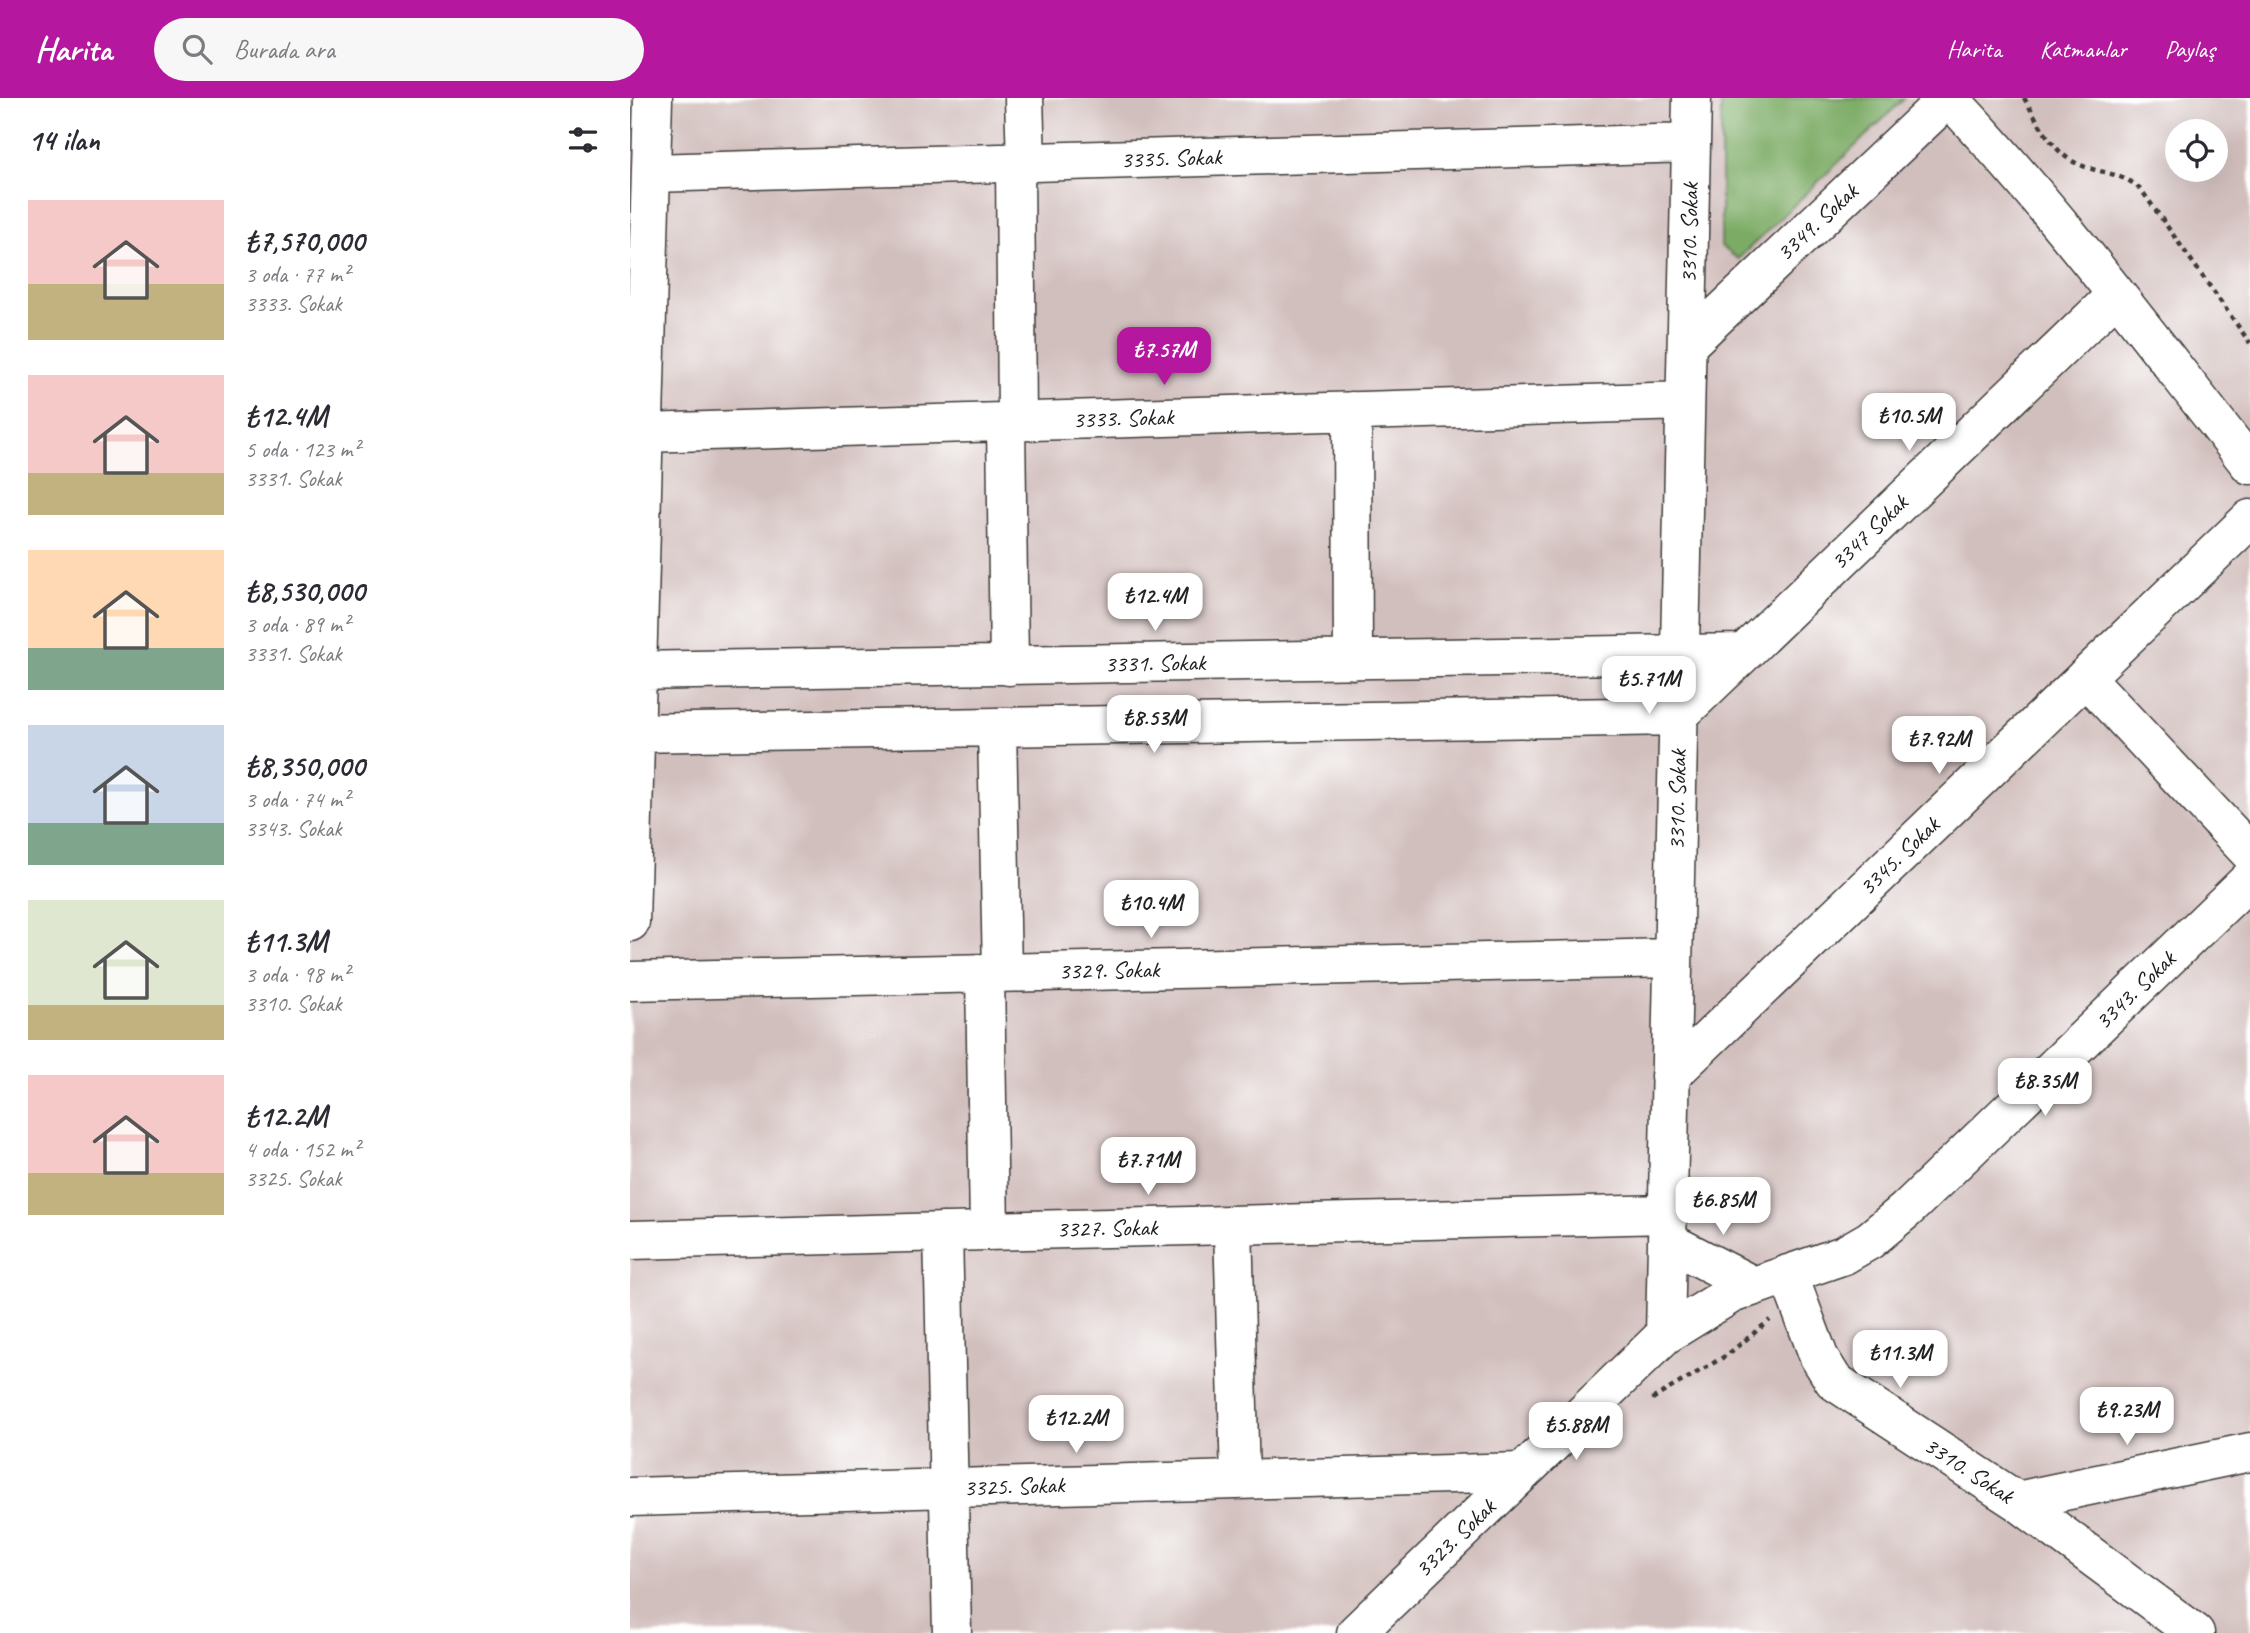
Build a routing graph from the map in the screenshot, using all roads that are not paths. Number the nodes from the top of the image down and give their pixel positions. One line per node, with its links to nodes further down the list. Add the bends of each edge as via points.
1 (653, 98): 7 (street)
2 (1024, 98): 6 (street)
3 (1692, 98): 5 (street, 3310. Sokak)
4 (1949, 98): 8 (street); 9 (street, 3349. Sokak)
5 (1691, 143): 6 (street, 3335. Sokak); 9 (street, 3310. Sokak)
6 (1020, 163): 7 (street, 3335. Sokak); 12 (street)
7 (651, 173): 13 (street)
8 (2116, 295): 14 (street); 16 (street, 3347 Sokak)
9 (1686, 345): 10 (street, 3310. Sokak)
10 (1685, 401): 11 (street, 3333. Sokak); 17 (street, 3310. Sokak)
11 (1352, 411): 12 (street, 3333. Sokak); 18 (street)
12 (1012, 422): 13 (street, 3333. Sokak); 19 (street)
13 (644, 433): 20 (street)
14 (2250, 465)
15 (2250, 519): 21 (street, 3345. Sokak)
16 (1744, 653): 17 (street, 3331. Sokak); 22 (street, 3347 Sokak)
17 (1680, 654): 18 (street, 3331. Sokak); 22 (street, 3310. Sokak)
18 (1353, 660): 19 (street, 3331. Sokak)
19 (1009, 666): 20 (street, 3331. Sokak)
20 (634, 671): 24 (street)
21 (2085, 677): 25 (street); 31 (street, 3345. Sokak)
22 (1678, 716): 23 (street); 28 (street, 3310. Sokak)
23 (997, 728): 24 (street); 29 (street)
24 (633, 733): 27 (street)
25 (2250, 853)
26 (2250, 879): 37 (street, 3343. Sokak, via 1906,1210 1844,1255)
27 (630, 922)
28 (1673, 958): 29 (street, 3329. Sokak); 31 (street, 3310. Sokak)
29 (994, 973): 30 (street, 3329. Sokak); 34 (street)
30 (630, 981)
31 (1670, 1076): 33 (street, 3310. Sokak)
32 (1233, 1225): 33 (street, 3327. Sokak); 34 (street, 3327. Sokak); 42 (street)
33 (1667, 1228): 38 (street); 39 (street, 3310. Sokak)
34 (989, 1231): 35 (street, 3327. Sokak)
35 (943, 1232): 36 (street, 3327. Sokak); 43 (street)
36 (630, 1240)
37 (1788, 1274): 38 (street, 3323. Sokak); 45 (street, 3310. Sokak, via 1819,1356 1835,1381)
38 (1752, 1285): 39 (street, 3323. Sokak)
39 (1665, 1335): 41 (street, 3323. Sokak)
40 (2250, 1452): 45 (street)
41 (1523, 1472): 42 (street, 3325. Sokak); 47 (street, 3323. Sokak)
42 (1240, 1480): 43 (street, 3325. Sokak)
43 (949, 1488): 44 (street, 3325. Sokak); 46 (street)
44 (630, 1497)
45 (2017, 1500): 48 (street, 3310. Sokak)
46 (952, 1633)
47 (1356, 1633)
48 (2194, 1633)

